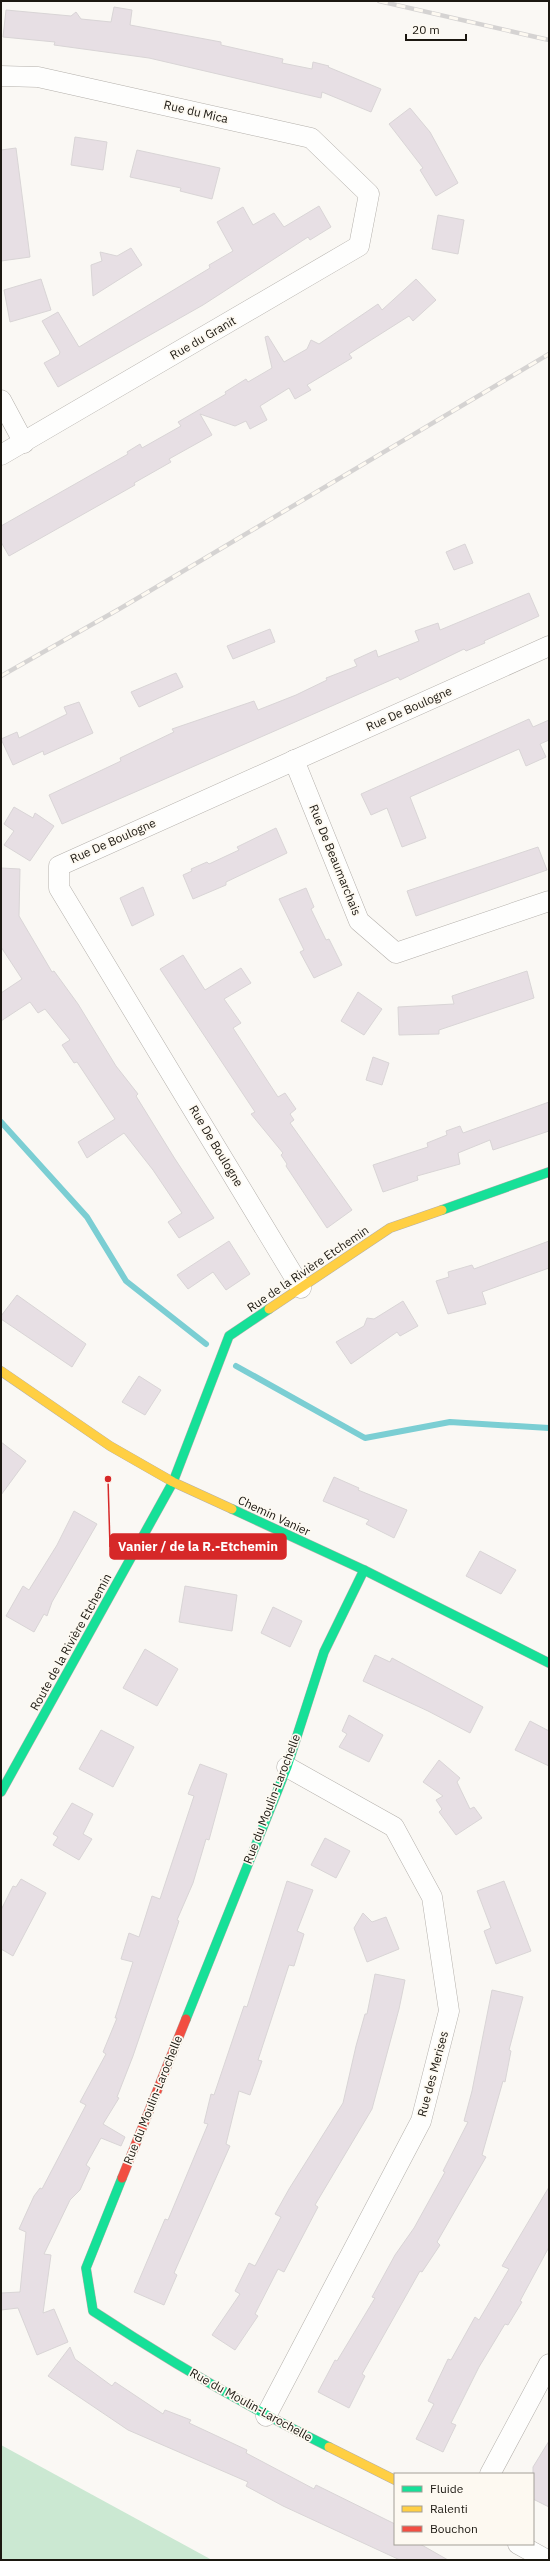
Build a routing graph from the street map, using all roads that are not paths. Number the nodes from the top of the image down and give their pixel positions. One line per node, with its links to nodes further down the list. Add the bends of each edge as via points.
1 (1, 76): 2 (street, Rue du Mica, via 38,77 311,138)
2 (369, 194): 4 (street, Rue du Granit, via 359,246)
3 (1, 400): 4 (street)
4 (24, 443): 5 (street, Rue du Granit)
5 (1, 454)
6 (549, 646): 7 (street, Rue De Boulogne)
7 (294, 760): 8 (street, Rue De Beaumarchais, via 360,920 396,953); 10 (street, Rue De Boulogne, via 59,866 59,888)
8 (549, 902)
9 (549, 1172): 10 (street, Rue de la Rivière Etchemin, via 390,1228)
10 (301, 1288): 12 (street, Rue de la Rivière Etchemin, via 229,1336)
11 (1, 1371): 12 (street, Chemin Vanier, via 110,1446)
12 (173, 1482): 13 (street, Chemin Vanier); 16 (street, Route de la Rivière Etchemin)
13 (364, 1570): 14 (street, Chemin Vanier); 15 (street, Rue du Moulin-Larochelle, via 324,1652)
14 (549, 1663)
15 (287, 1767): 18 (street, Rue des Merises, via 394,1827 432,1897 449,2011 421,2121); 18 (street, Rue du Moulin-Larochelle, via 86,2268 92,2311)
16 (1, 1792)
17 (549, 2364): 19 (street)
18 (266, 2416): 20 (street, Rue du Moulin-Larochelle)
19 (491, 2473)
20 (394, 2480)
21 (520, 2545): 22 (street)
22 (547, 2560)

